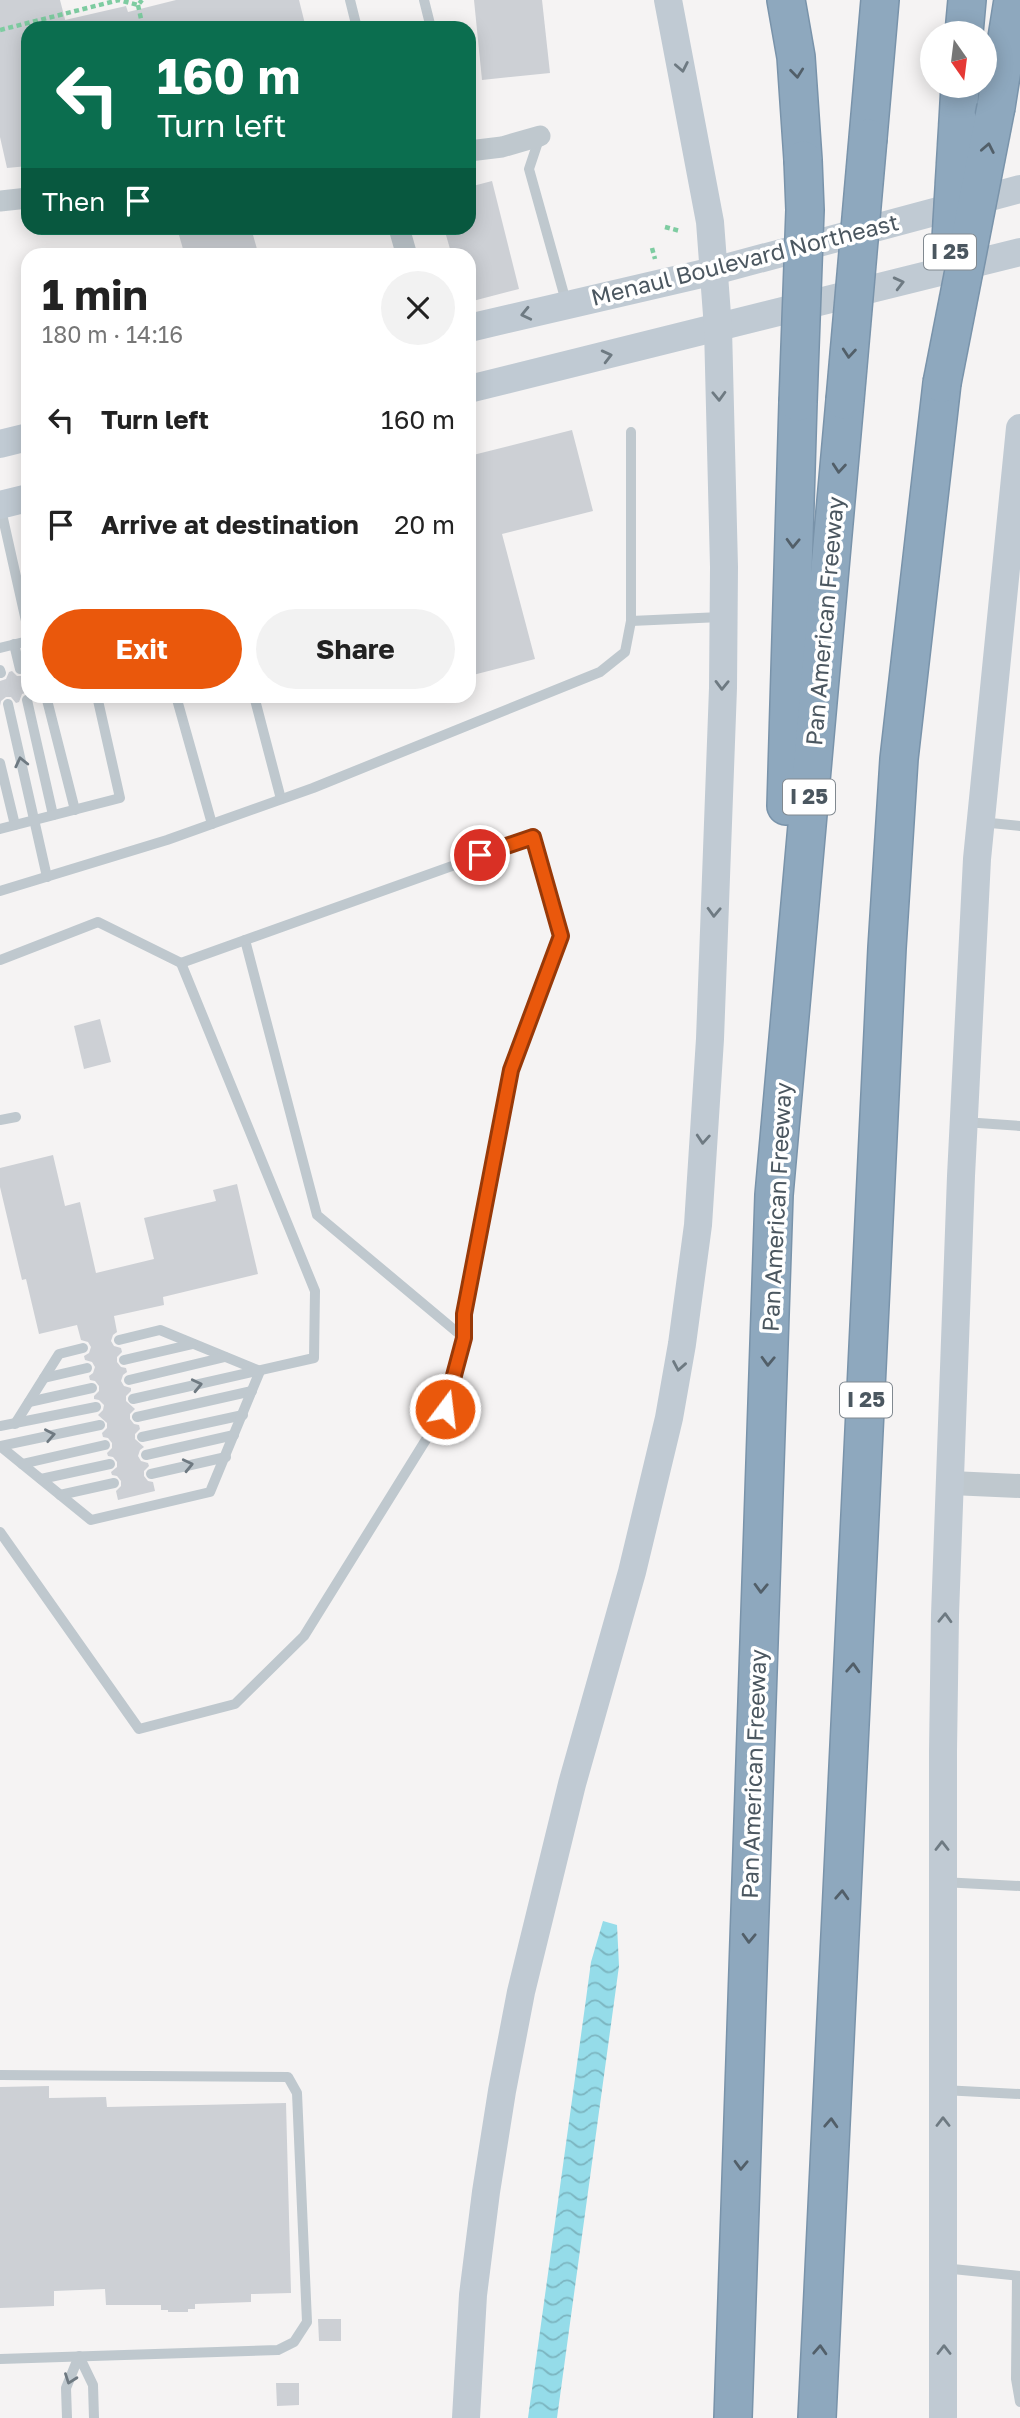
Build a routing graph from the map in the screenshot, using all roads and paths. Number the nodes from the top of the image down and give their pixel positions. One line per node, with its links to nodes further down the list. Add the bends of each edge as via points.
1 (119, 0): 8 (path); 10 (path)
2 (350, 0): 12 (lane)
3 (424, 0): 13 (lane)
4 (668, 0): 28 (main road, one-way to 28, via 710,222)
5 (880, 0): 72 (highway, Pan American Freeway / I 25, one-way to 72, bridge)
6 (967, 0): 14 (highway)
7 (1013, 0): 32 (highway, one-way to 7, bridge)
8 (140, 2): 11 (path)
9 (787, 2): 72 (highway, one-way to 72, bridge, via 800,103 805,210)
10 (36, 21)
11 (142, 21)
12 (355, 21)
13 (429, 21)
14 (965, 21)
15 (21, 25): 16 (path)
16 (0, 30)
17 (959, 103): 32 (highway, I 25, bridge)
18 (540, 135): 19 (street); 29 (lane, via 529,169)
19 (476, 150)
20 (1020, 189): 28 (main road, Menaul Boulevard Northeast)
21 (21, 199): 22 (street)
22 (0, 201)
23 (666, 227): 24 (path)
24 (680, 231)
25 (652, 248): 27 (path)
26 (1020, 253): 31 (main road, one-way to 26)
27 (656, 260)
28 (714, 271): 29 (main road, Menaul Boulevard Northeast); 31 (main road)
29 (566, 305): 30 (main road, Menaul Boulevard Northeast, one-way to 30)
30 (476, 326)
31 (718, 328): 33 (main road, one-way to 31); 41 (main road, one-way to 41)
32 (942, 383): 122 (highway, I 25, one-way to 32, via 887,948 899,759)
33 (476, 387)
34 (1020, 428): 58 (main road)
35 (631, 432): 42 (lane)
36 (21, 439): 37 (main road)
37 (0, 444)
38 (21, 500): 39 (main road)
39 (0, 505): 40 (lane)
40 (21, 580)
41 (724, 617): 42 (lane); 120 (main road, one-way to 120, via 710,1039 698,1225 682,1344 632,1572 572,1784 521,1992 486,2192 473,2295)
42 (631, 621): 54 (lane, via 625,652 600,671)
43 (21, 642): 44 (lane)
44 (14, 644): 45 (lane); 46 (lane)
45 (0, 648)
46 (20, 669)
47 (28, 703): 56 (lane)
48 (48, 703): 55 (lane)
49 (99, 703): 55 (lane, via 120,798)
50 (178, 703): 59 (lane)
51 (256, 703): 54 (lane)
52 (8, 704): 57 (lane, one-way to 52)
53 (0, 763): 60 (lane)
54 (281, 799): 59 (lane)
55 (75, 810): 56 (lane)
56 (53, 815): 57 (lane)
57 (34, 821): 60 (lane); 63 (lane)
58 (981, 822): 61 (lane); 70 (main road)
59 (212, 824): 63 (lane)
60 (15, 825): 62 (lane)
61 (1020, 826)
62 (0, 829)
63 (47, 877): 64 (lane)
64 (0, 891)
65 (245, 940): 67 (lane); 73 (lane, via 317,1215); 73 (lane, via 533,837 561,936 511,1070 464,1314)
66 (0, 960): 67 (lane, via 98,922)
67 (181, 963): 80 (lane, via 315,1291 314,1357)
68 (16, 1117): 69 (lane)
69 (0, 1120)
70 (964, 1122): 71 (lane); 104 (main road)
71 (1020, 1126)
72 (774, 1195): 121 (highway, Pan American Freeway / I 25, one-way to 121)
73 (464, 1338): 107 (lane, via 445,1409 304,1636 235,1704 139,1729)
74 (119, 1340): 75 (lane, via 160,1330)
75 (194, 1344): 77 (lane); 78 (lane)
76 (83, 1348): 81 (lane, via 59,1354)
77 (226, 1357): 80 (lane); 82 (lane)
78 (124, 1360)
79 (87, 1368): 81 (lane)
80 (260, 1371): 84 (lane); 85 (lane, one-way to 80)
81 (44, 1378): 86 (lane)
82 (129, 1380)
83 (92, 1388): 86 (lane)
84 (252, 1391): 88 (lane); 89 (lane)
85 (133, 1399)
86 (29, 1402): 90 (lane)
87 (96, 1407): 90 (lane)
88 (243, 1415): 93 (lane); 94 (lane)
89 (137, 1417)
90 (15, 1424): 92 (lane)
91 (100, 1425): 96 (lane, one-way to 91)
92 (0, 1426)
93 (234, 1435): 97 (lane); 98 (lane)
94 (142, 1437)
95 (105, 1444): 99 (lane)
96 (0, 1446): 99 (lane)
97 (146, 1455)
98 (226, 1457): 101 (lane, one-way to 98); 106 (lane, via 210,1492 91,1520)
99 (22, 1464): 102 (lane)
100 (110, 1464): 102 (lane)
101 (151, 1474)
102 (41, 1479): 106 (lane)
103 (114, 1483): 106 (lane)
104 (951, 1483): 105 (street); 108 (main road, one-way to 104)
105 (1020, 1486)
106 (60, 1495)
107 (0, 1532)
108 (942, 1882): 109 (lane); 111 (main road)
109 (1020, 1886)
110 (0, 2075): 115 (lane, via 288,2077 298,2093 307,2322 294,2343 278,2350)
111 (943, 2090): 112 (lane); 113 (main road, one-way to 111)
112 (1020, 2094)
113 (943, 2268): 114 (lane); 123 (main road, one-way to 113)
114 (1019, 2276): 117 (lane, via 1016,2379)
115 (79, 2356): 116 (lane); 118 (lane, one-way to 118, via 66,2388); 119 (lane, via 93,2385)
116 (0, 2359)
117 (1020, 2402)
118 (67, 2418)
119 (94, 2418)
120 (466, 2418)
121 (733, 2418)
122 (817, 2418)
123 (943, 2418)

